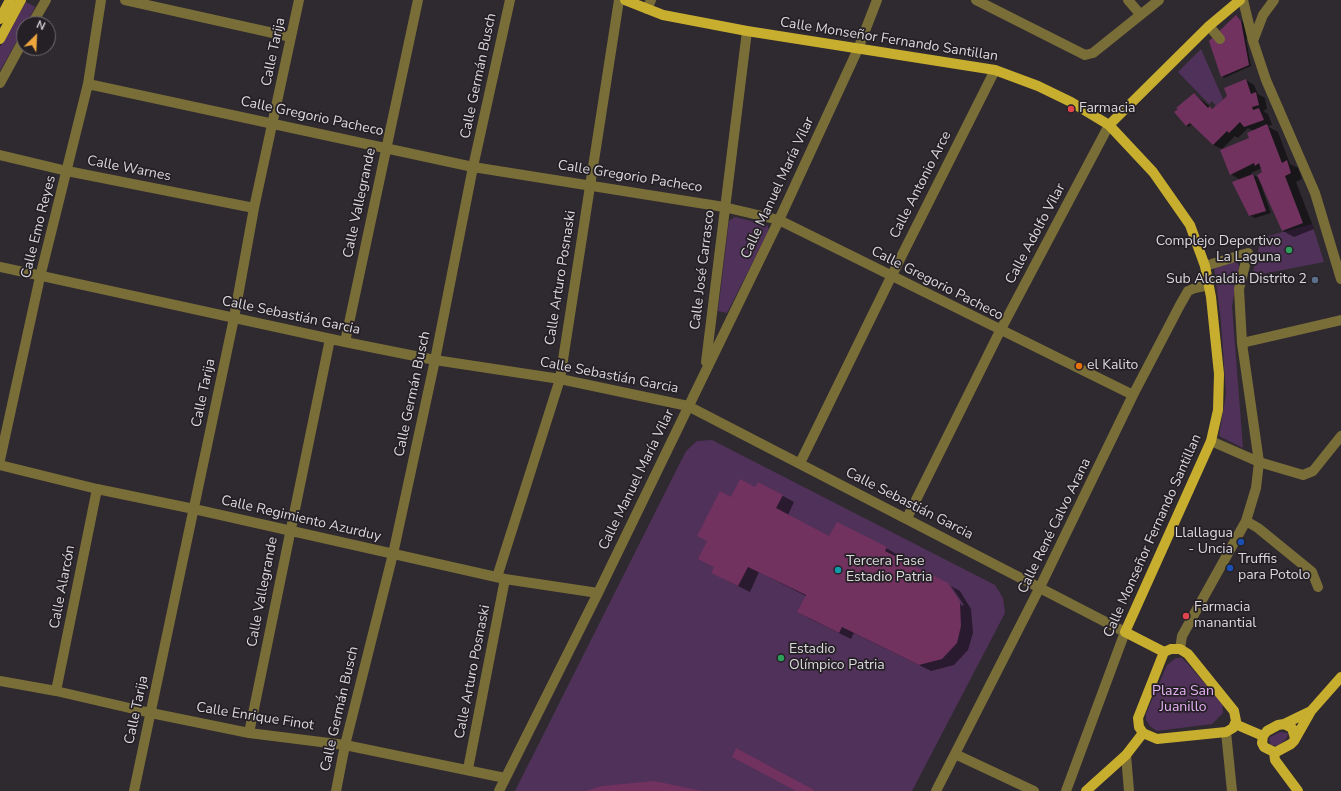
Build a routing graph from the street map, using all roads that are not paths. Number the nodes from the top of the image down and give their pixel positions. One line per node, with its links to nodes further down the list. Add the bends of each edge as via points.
1 (10, 0): 21 (main road)
2 (21, 0): 25 (main road)
3 (46, 0): 20 (street)
4 (101, 0): 32 (street, Calle Emo Reyes)
5 (125, 0): 24 (street)
6 (299, 0): 24 (street, Calle Tarija)
7 (418, 0): 35 (street, Calle Vallegrande)
8 (510, 0): 37 (street, Calle Germán Busch)
9 (619, 0): 39 (street, Calle Arturo Posnaski)
10 (625, 0): 18 (main road, Calle Monseñor Fernando Santillan)
11 (877, 0): 28 (street, Calle Manuel María Vilar)
12 (976, 0): 19 (street, via 1085,55 1093,52)
13 (1128, 0): 19 (street)
14 (1160, 0): 19 (street)
15 (1240, 0): 22 (main road, Calle Adolfo Vilar)
16 (1243, 0): 27 (street)
17 (1274, 0): 27 (street, via 1263,15)
18 (649, 4): 23 (main road, Calle Monseñor Fernando Santillan, via 663,15)
19 (1140, 14)
20 (37, 16)
21 (0, 19)
22 (1209, 26): 26 (street); 34 (main road, Calle Adolfo Vilar)
23 (747, 31): 28 (main road, Calle Monseñor Fernando Santillan); 40 (street, Calle José Carrasco)
24 (291, 37): 33 (street, Calle Tarija)
25 (0, 39)
26 (1220, 39)
27 (1253, 41): 47 (street, via 1266,80 1315,193)
28 (858, 48): 30 (main road, Calle Monseñor Fernando Santillan); 42 (street, Calle Manuel María Vilar)
29 (16, 53): 31 (street)
30 (995, 70): 34 (main road, Calle Monseñor Fernando Santillan, via 1038,86); 46 (street, Calle Antonio Arce)
31 (0, 82)
32 (88, 84): 33 (street, Calle Gregorio Pacheco); 38 (street, Calle Emo Reyes)
33 (273, 123): 35 (street, Calle Gregorio Pacheco); 41 (street, Calle Tarija)
34 (1109, 125): 43 (main road, Calle Monseñor Fernando Santillan, via 1153,172 1190,225); 51 (street, Calle Adolfo Vilar)
35 (386, 147): 37 (street, Calle Gregorio Pacheco); 53 (street, Calle Vallegrande)
36 (0, 155): 38 (street, Calle Warnes)
37 (473, 167): 39 (street, Calle Gregorio Pacheco); 55 (street, Calle Germán Busch)
38 (67, 171): 41 (street, Calle Warnes); 45 (street, Calle Emo Reyes)
39 (590, 184): 40 (street, Calle Gregorio Pacheco); 57 (street, Calle Arturo Posnaski)
40 (724, 206): 42 (street, Calle Gregorio Pacheco); 56 (street, Calle José Carrasco)
41 (254, 208): 49 (street, Calle Tarija)
42 (779, 220): 46 (street, Calle Gregorio Pacheco); 56 (street, Calle Manuel María Vilar)
43 (1205, 266): 48 (main road, Calle Monseñor Fernando Santillan); 54 (street, via 1248,253 1240,289)
44 (0, 267): 45 (street, Calle Sebastián Garcia)
45 (40, 277): 49 (street, Calle Sebastián Garcia); 62 (street, Calle Emo Reyes)
46 (891, 277): 51 (street, Calle Gregorio Pacheco); 64 (street, Calle Antonio Arce)
47 (1341, 279)
48 (1208, 285): 58 (street, Calle René Calvo Arana, via 1188,291); 61 (main road, Calle Monseñor Fernando Santillan, via 1219,374 1218,410)
49 (234, 318): 52 (street, Calle Sebastián Garcia); 67 (street, Calle Tarija)
50 (1341, 320): 54 (street)
51 (1000, 331): 58 (street, Calle Gregorio Pacheco); 68 (street, Calle Adolfo Vilar)
52 (330, 339): 53 (street, Calle Sebastián Garcia); 70 (street, Calle Vallegrande)
53 (345, 342): 55 (street, Calle Sebastián Garcia)
54 (1242, 343): 63 (street)
55 (435, 360): 57 (street, Calle Sebastián Garcia); 71 (street, Calle Germán Busch)
56 (705, 370): 59 (street, Calle Manuel María Vilar)
57 (560, 379): 59 (street, Calle Sebastián Garcia); 72 (street, Calle Arturo Posnaski)
58 (1133, 396): 73 (street, Calle René Calvo Arana)
59 (688, 406): 64 (street, Calle Sebastián Garcia); 75 (street, Calle Manuel María Vilar)
60 (1341, 436): 63 (street, via 1313,470 1303,475)
61 (1211, 441): 63 (street); 76 (main road, Calle Monseñor Fernando Santillan)
62 (0, 460)
63 (1259, 462): 69 (street, via 1256,488)
64 (800, 464): 68 (street, Calle Sebastián Garcia)
65 (0, 465): 66 (street, Calle Regimiento Azurduy)
66 (97, 489): 67 (street, Calle Regimiento Azurduy); 81 (street, Calle Alarcón)
67 (194, 509): 70 (street, Calle Regimiento Azurduy); 83 (street, Calle Tarija)
68 (907, 518): 73 (street, Calle Sebastián Garcia)
69 (1246, 521): 74 (street, via 1312,572); 77 (street, via 1185,629)
70 (290, 530): 71 (street, Calle Regimiento Azurduy); 86 (street, Calle Vallegrande)
71 (393, 554): 72 (street, Calle Regimiento Azurduy); 91 (street, Calle Germán Busch)
72 (501, 578): 75 (street, Calle Regimiento Azurduy); 95 (street, Calle Arturo Posnaski)
73 (1040, 587): 76 (street, Calle Sebastián Garcia); 93 (street, Calle René Calvo Arana)
74 (1318, 587)
75 (598, 593): 96 (street, Calle Manuel María Vilar)
76 (1125, 632): 78 (main road, Calle Sebastián Garcia); 102 (street, Calle Monseñor Fernando Santillan)
77 (1180, 649): 78 (main road); 84 (main road, via 1188,654 1234,711)
78 (1164, 652): 88 (main road, via 1138,718)
79 (1341, 677): 82 (main road)
80 (0, 681): 81 (street, Calle Enrique Finot)
81 (56, 691): 83 (street, Calle Enrique Finot)
82 (1311, 711): 85 (main road); 90 (main road)
83 (151, 713): 86 (street, Calle Enrique Finot); 97 (street, Calle Tarija)
84 (1235, 724): 87 (main road); 89 (main road)
85 (1284, 724): 89 (main road, via 1274,726); 90 (main road, via 1292,728)
86 (249, 732): 91 (street, Calle Enrique Finot)
87 (1226, 732): 88 (main road, via 1157,739); 105 (street)
88 (1143, 733): 94 (main road)
89 (1263, 736): 92 (main road, via 1264,747)
90 (1295, 738): 92 (main road, via 1289,746)
91 (345, 745): 95 (street, Calle Enrique Finot); 98 (street, Calle Germán Busch)
92 (1274, 752): 106 (main road, via 1275,760)
93 (955, 754): 100 (street, Calle René Calvo Arana); 101 (street)
94 (1126, 755): 103 (main road); 104 (street)
95 (468, 769): 96 (street, Calle Enrique Finot)
96 (505, 778): 99 (street, Calle Manuel María Vilar)
97 (134, 791)
98 (336, 791)
99 (499, 791)
100 (936, 791)
101 (1034, 791)
102 (1066, 791)
103 (1086, 791)
104 (1130, 791)
105 (1232, 791)
106 (1298, 791)

